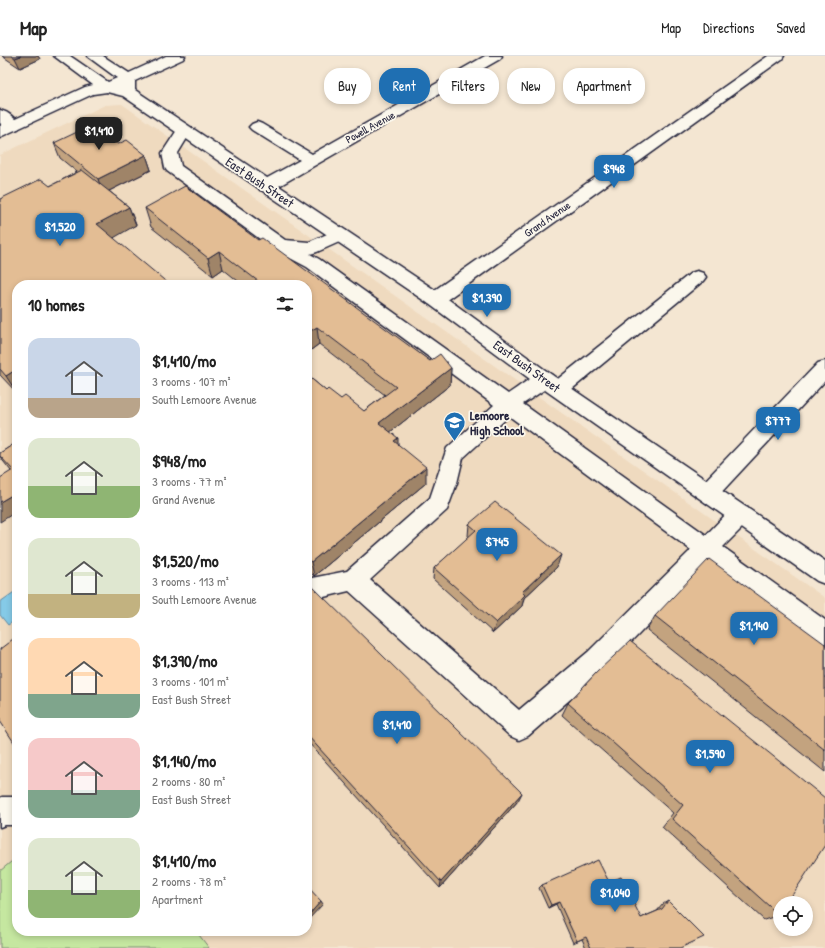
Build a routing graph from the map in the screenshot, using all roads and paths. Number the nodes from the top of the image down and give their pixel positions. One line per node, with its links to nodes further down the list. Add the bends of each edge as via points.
1 (61, 56): 8 (main road)
2 (94, 56): 7 (main road, East Bush Street)
3 (154, 56): 7 (main road)
4 (178, 56): 7 (main road)
5 (495, 56): 13 (main road, Powell Avenue)
6 (777, 56): 18 (main road, Grand Avenue)
7 (125, 81): 8 (main road); 8 (main road); 12 (main road, East Bush Street)
8 (98, 87): 11 (main road)
9 (0, 116): 11 (main road)
10 (257, 127): 13 (main road)
11 (7, 129)
12 (184, 130): 14 (main road, East Bush Street); 16 (main road, via 170,153 173,168)
13 (310, 160): 14 (main road, Powell Avenue)
14 (266, 186): 15 (main road, East Bush Street)
15 (340, 235): 16 (main road, via 311,248); 18 (main road, East Bush Street)
16 (281, 246): 21 (main road, via 313,263)
17 (697, 277): 20 (main road)
18 (435, 299): 20 (main road, East Bush Street)
19 (825, 368): 22 (main road)
20 (552, 384): 21 (main road); 22 (main road, East Bush Street)
21 (508, 404): 24 (main road); 26 (main road, via 454,454 439,503)
22 (708, 492): 23 (main road, East Bush Street)
23 (740, 515): 24 (main road); 25 (main road, East Bush Street)
24 (708, 548): 26 (main road, via 597,660 519,727); 28 (main road)
25 (825, 574)
26 (353, 580): 27 (main road)
27 (312, 589)
28 (825, 634)
29 (12, 811): 30 (main road)
30 (0, 813)

